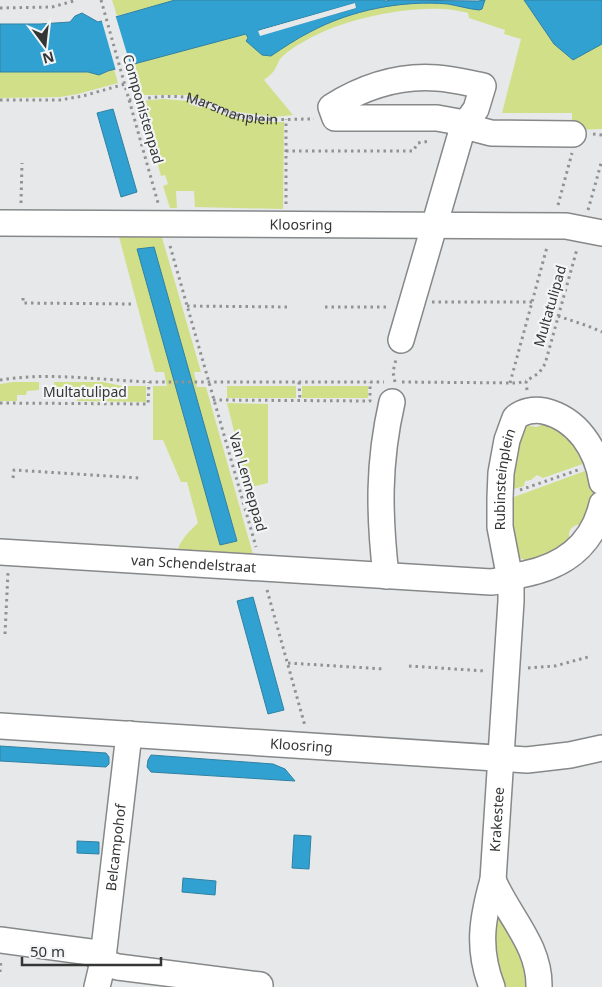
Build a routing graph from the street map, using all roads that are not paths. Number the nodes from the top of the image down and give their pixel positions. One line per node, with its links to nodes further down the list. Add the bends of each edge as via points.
1 (462, 133): 1 (street, via 438,118 335,118 331,107 369,88 405,79 437,78 483,86 476,109); 2 (street); 4 (street)
2 (573, 134)
3 (10, 223): 4 (street, Kloosring)
4 (434, 224): 5 (street, Kloosring, via 552,226); 6 (street)
5 (592, 231)
6 (401, 340)
7 (392, 402): 11 (street, via 380,491)
8 (600, 473): 12 (street, Rubinsteinplein, via 588,443 570,422 540,410 517,416 512,421 500,498 501,534)
9 (602, 504): 12 (street, via 589,534 567,559 546,569)
10 (5, 552): 11 (street, van Schendelstraat)
11 (386, 576): 12 (street, van Schendelstraat, via 487,582)
12 (510, 578): 16 (street, Rubinsteinplein)
13 (0, 726): 14 (street, Kloosring)
14 (130, 734): 16 (street, Kloosring); 19 (street, Belcampohof)
15 (602, 748): 16 (street, Kloosring, via 556,758)
16 (502, 759): 17 (street, Krakestee)
17 (493, 880): 22 (street, Krakestee, via 482,940); 23 (street, Krakestee, via 530,947 537,966)
18 (0, 940): 19 (street, via 90,952)
19 (102, 960): 20 (street, Belcampohof); 21 (street, via 118,967)
20 (97, 987)
21 (260, 987)
22 (492, 987)
23 (539, 987)

